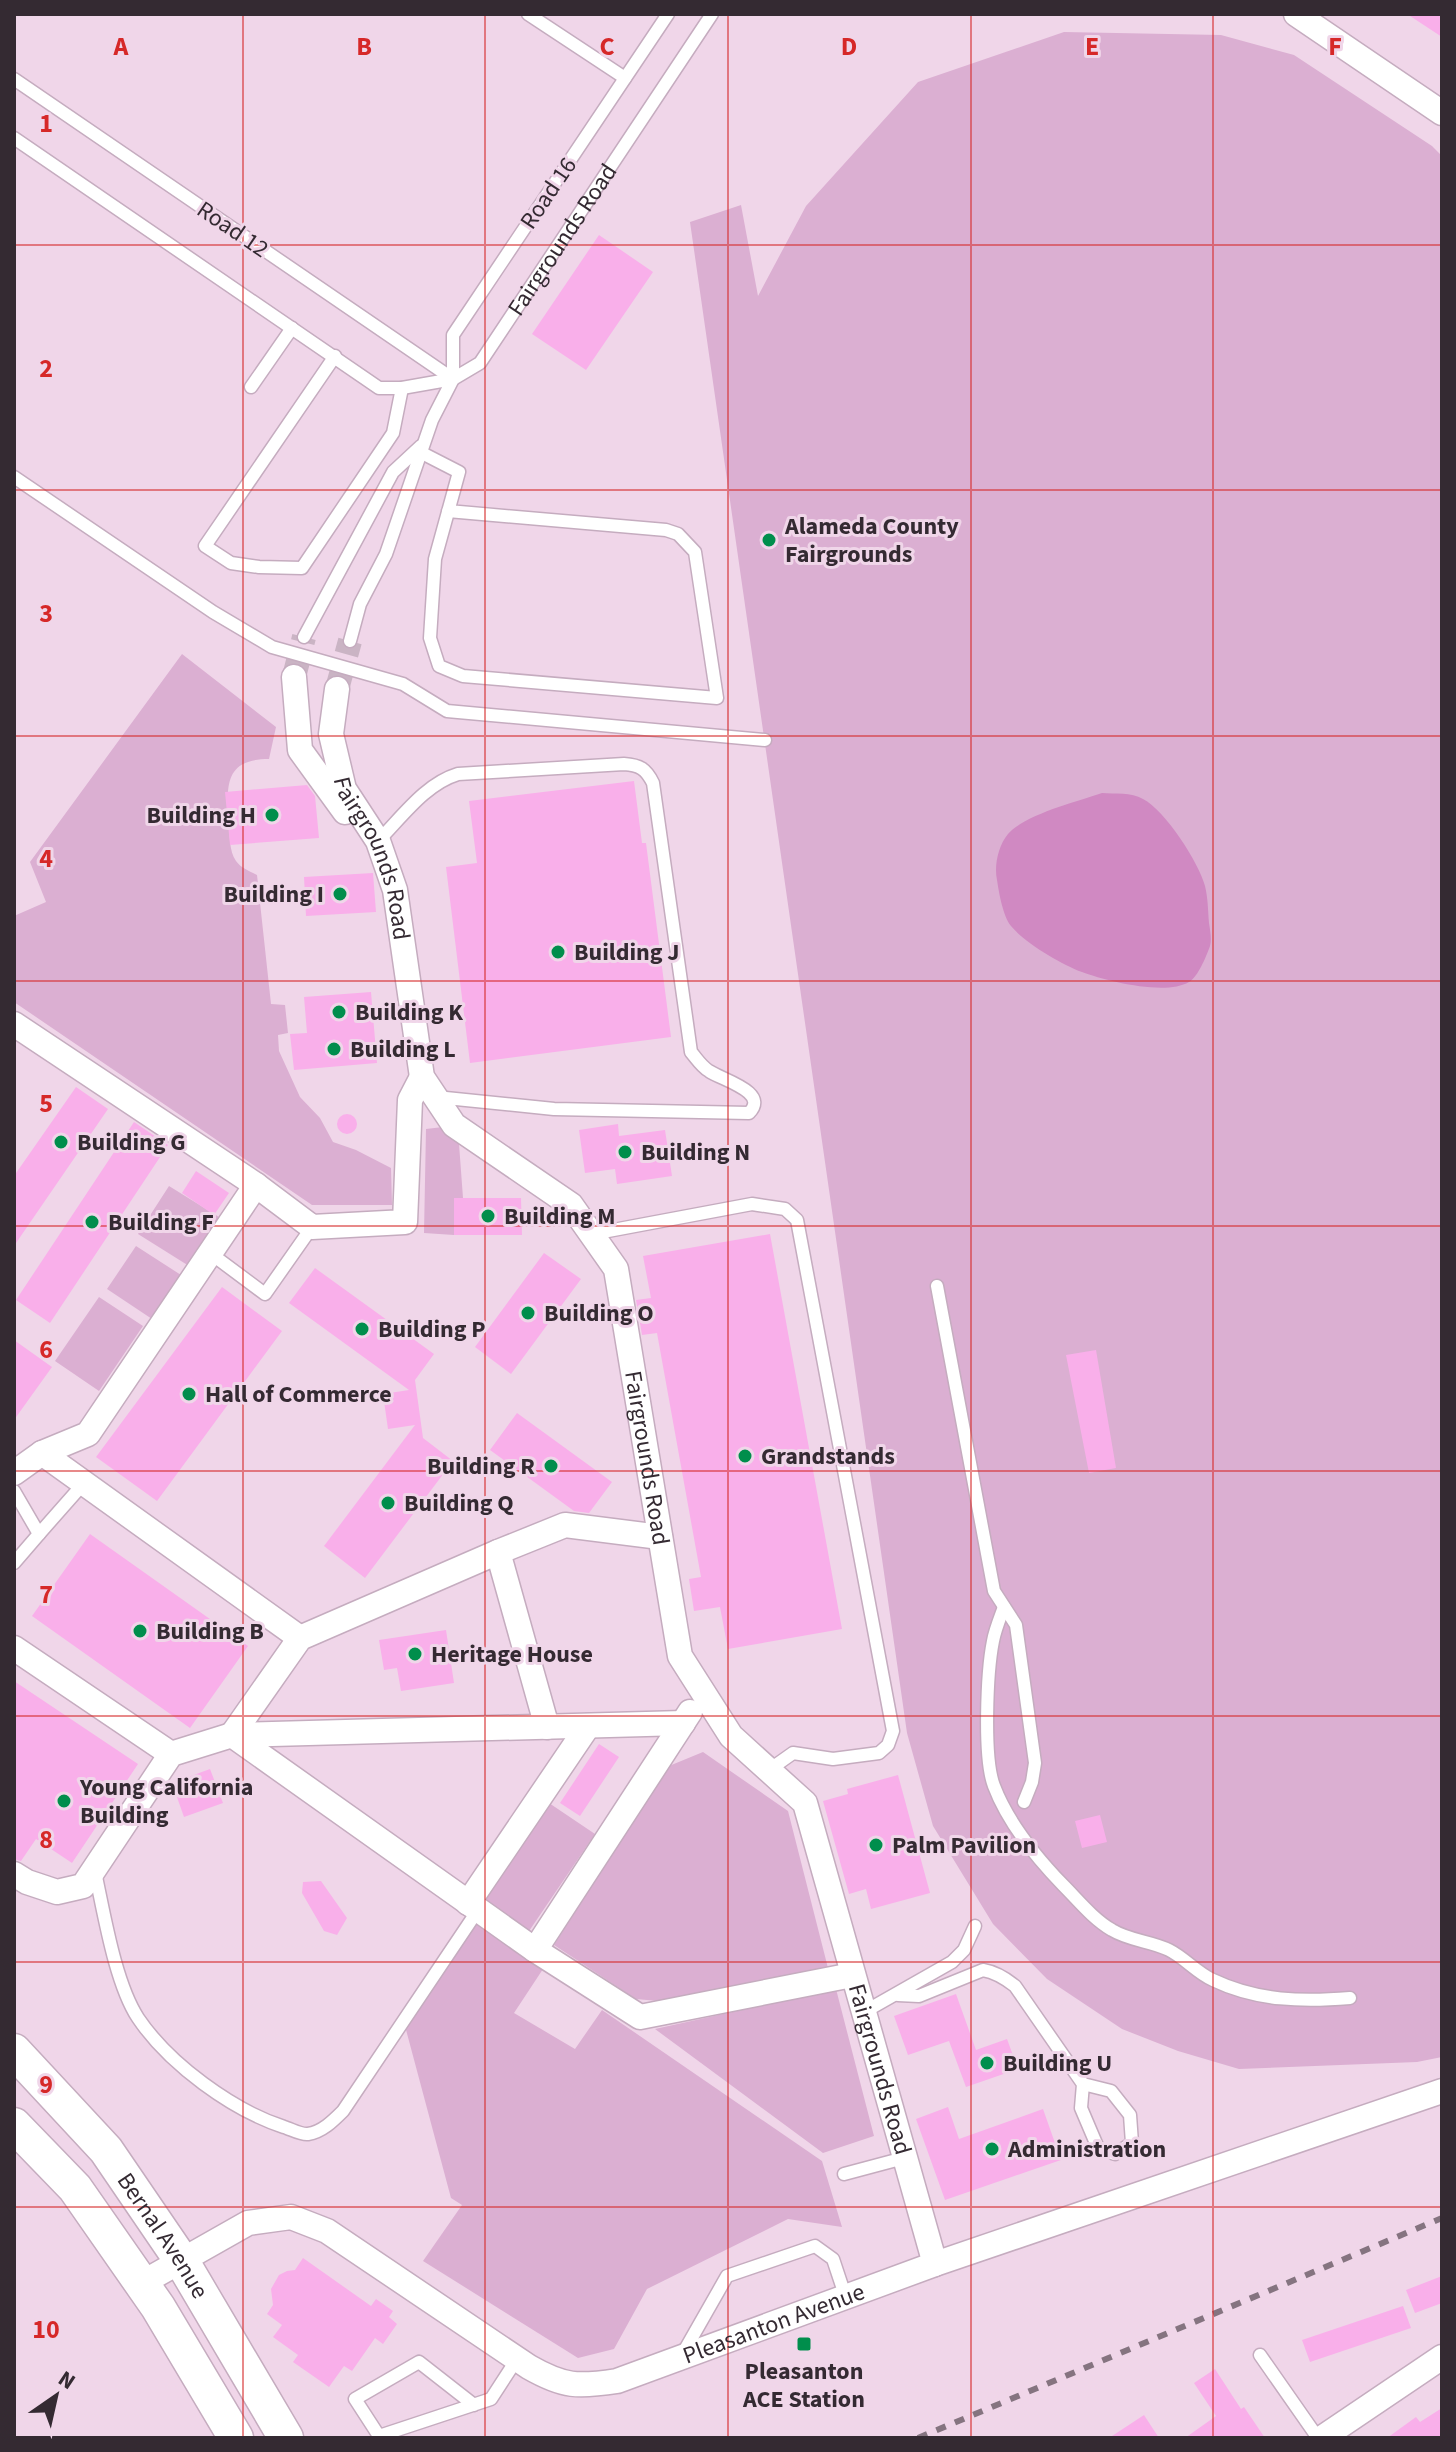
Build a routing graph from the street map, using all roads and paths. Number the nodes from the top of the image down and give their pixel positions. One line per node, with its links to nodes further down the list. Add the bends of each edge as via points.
1 (528, 14): 5 (lane)
2 (668, 14): 5 (lane, Road 16)
3 (712, 14): 11 (lane, Fairgrounds Road, via 480,363)
4 (1296, 14): 7 (street)
5 (625, 78): 11 (lane, Road 16, via 453,335)
6 (14, 79): 11 (lane, Road 12)
7 (1442, 113)
8 (14, 138): 9 (lane)
9 (292, 328): 10 (lane); 12 (lane)
10 (335, 356): 13 (lane, via 379,388); 13 (lane, via 205,546 231,563 302,568 393,433)
11 (453, 379): 13 (lane); 14 (lane, Fairgrounds Road)
12 (251, 387)
13 (402, 388)
14 (422, 448): 16 (lane, via 459,472); 17 (lane, via 393,472); 18 (lane, Fairgrounds Road)
15 (14, 477): 21 (lane, via 272,647 403,684 447,711)
16 (448, 511): 16 (lane, via 435,559 430,616 439,666 463,676 717,698 695,552 678,534)
17 (304, 637)
18 (350, 641)
19 (294, 677): 22 (street, via 300,750 345,813)
20 (337, 689): 22 (street, Fairgrounds Road, via 331,734 344,789)
21 (765, 740)
22 (378, 841): 24 (street, Fairgrounds Road, via 395,890); 24 (lane, via 432,786 458,774 624,764 646,770 653,783 691,1052 704,1068 742,1087 755,1101 749,1113 554,1109)
23 (16, 1029): 25 (street)
24 (429, 1087): 26 (street, via 410,1100 405,1222); 27 (street, Fairgrounds Road, via 454,1125 571,1205)
25 (256, 1185): 26 (street); 28 (street)
26 (312, 1227): 28 (lane, via 265,1294)
27 (592, 1234): 35 (street, Fairgrounds Road, via 616,1269); 47 (lane, via 752,1204 785,1209 797,1220 893,1731 879,1753 833,1759 793,1753)
28 (210, 1253): 30 (street, via 88,1434)
29 (937, 1286): 38 (lane, via 994,1591)
30 (42, 1453): 31 (street); 32 (street)
31 (14, 1473)
32 (84, 1483): 34 (lane); 39 (street)
33 (14, 1491): 34 (lane)
34 (39, 1534): 37 (lane)
35 (660, 1537): 36 (street, via 565,1525); 41 (street, Fairgrounds Road, via 680,1656)
36 (498, 1552): 39 (street); 44 (street)
37 (14, 1563)
38 (1004, 1607): 48 (lane, via 1016,1625 1035,1763); 56 (lane, via 991,1660 992,1783 1014,1826 1053,1875 1110,1930 1176,1953 1212,1980 1284,2000)
39 (300, 1638): 45 (street)
40 (14, 1648): 46 (street)
41 (702, 1694): 42 (street); 47 (street, Fairgrounds Road, via 731,1736)
42 (683, 1723): 43 (street); 53 (street)
43 (588, 1726): 44 (street); 51 (street)
44 (547, 1727): 45 (street)
45 (232, 1735): 46 (street); 51 (street)
46 (171, 1754): 49 (street)
47 (769, 1770): 54 (street, Fairgrounds Road, via 805,1803)
48 (1024, 1802)
49 (95, 1868): 50 (street, via 83,1886 57,1892); 51 (lane, via 110,1943 138,2017 167,2052 207,2086 264,2120 306,2135 327,2127 343,2111)
50 (14, 1874)
51 (473, 1906): 53 (street)
52 (975, 1926): 55 (lane, via 959,1958)
53 (535, 1950): 54 (street, via 640,2017)
54 (852, 1975): 57 (street, Fairgrounds Road)
55 (898, 1995): 57 (lane); 59 (lane, via 919,1996 991,1971 1015,1986)
56 (1350, 1998)
57 (864, 2012): 62 (street, Fairgrounds Road)
58 (14, 2051): 64 (main road, Bernal Avenue, via 106,2150)
59 (1083, 2084): 59 (lane, via 1081,2108 1098,2148 1115,2154 1132,2143 1130,2115 1111,2091)
60 (1442, 2091): 65 (street, Pleasanton Avenue)
61 (14, 2125): 66 (main road, Bernal Avenue, via 75,2188)
62 (904, 2158): 63 (lane); 65 (street, Fairgrounds Road)
63 (844, 2174)
64 (181, 2260): 66 (street, Pleasanton Avenue); 71 (street, Pleasanton Avenue, via 248,2223 291,2217 327,2231); 74 (main road, Bernal Avenue)
65 (935, 2264): 67 (street, Pleasanton Avenue)
66 (142, 2283): 73 (main road, Bernal Avenue)
67 (845, 2295): 69 (street, Pleasanton Avenue); 69 (lane, via 833,2259 815,2246 727,2276)
68 (1260, 2355): 75 (lane)
69 (681, 2357): 71 (street, Pleasanton Avenue, via 617,2381 576,2385 552,2380)
70 (1442, 2357): 75 (street)
71 (517, 2359): 72 (lane, via 491,2399)
72 (474, 2405): 72 (lane, via 379,2436 355,2399 419,2362)
73 (236, 2438)
74 (286, 2438)
75 (1320, 2438)

